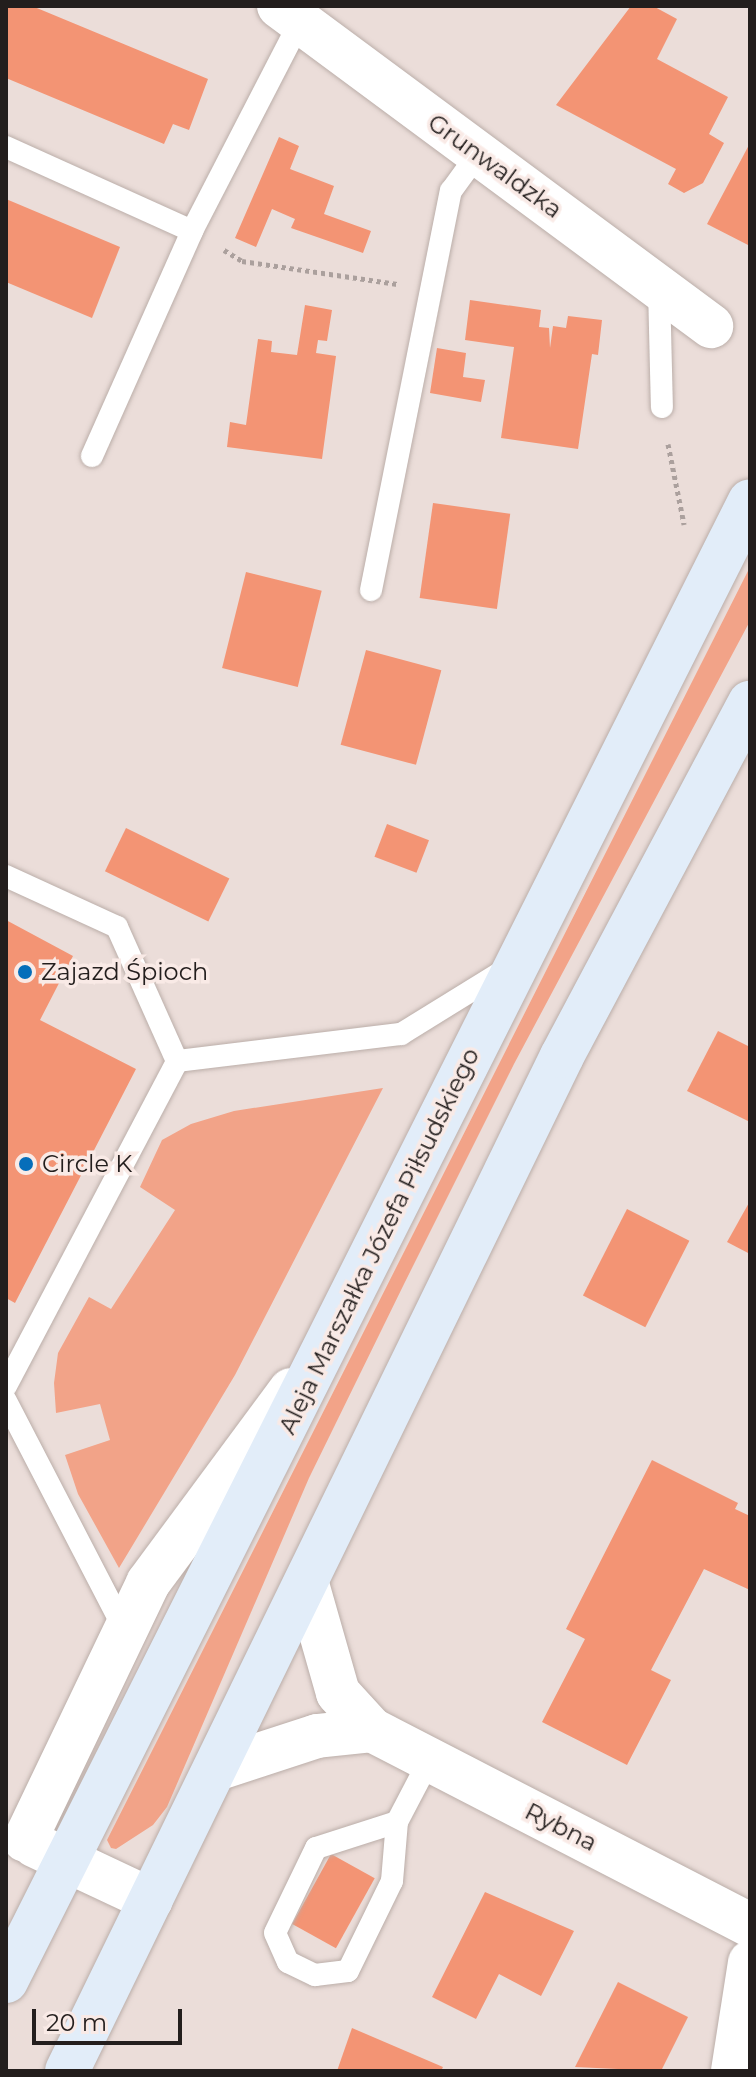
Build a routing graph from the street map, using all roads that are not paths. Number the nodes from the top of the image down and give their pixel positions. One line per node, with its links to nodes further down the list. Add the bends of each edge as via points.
1 (296, 11): 3 (street, Grunwaldzka); 4 (lane)
2 (6, 147): 4 (lane)
3 (478, 154): 5 (street, Grunwaldzka); 10 (lane, via 451,191)
4 (192, 231): 8 (lane)
5 (659, 287): 6 (street, Grunwaldzka); 7 (lane)
6 (711, 326)
7 (662, 407)
8 (92, 456)
9 (750, 501): 13 (main road, Aleja Marszałka Józefa Piłsudskiego)
10 (371, 590)
11 (750, 703): 18 (main road, via 562,1056)
12 (6, 876): 14 (lane, via 117,927)
13 (516, 963): 14 (lane, via 401,1034); 15 (main road, Aleja Marszałka Józefa Piłsudskiego)
14 (177, 1061): 16 (lane)
15 (329, 1342): 19 (street, via 226,1473); 25 (main road, Aleja Marszałka Józefa Piłsudskiego)
16 (6, 1386)
17 (6, 1401): 19 (lane)
18 (307, 1584): 20 (street, Rybna, via 338,1693); 22 (main road)
19 (123, 1627): 24 (street)
20 (372, 1730): 21 (street, Rybna); 22 (street, via 304,1739)
21 (430, 1759): 23 (lane); 27 (street, Rybna)
22 (216, 1769): 26 (main road)
23 (397, 1822): 23 (lane, via 392,1881 348,1971 315,1975 288,1962 275,1933 316,1848)
24 (15, 1836): 25 (street)
25 (65, 1859): 26 (street); 29 (main road, Aleja Marszałka Józefa Piłsudskiego)
26 (151, 1900): 30 (main road)
27 (750, 1925)
28 (750, 1962): 31 (street)
29 (6, 1981)
30 (67, 2071)
31 (733, 2071)

